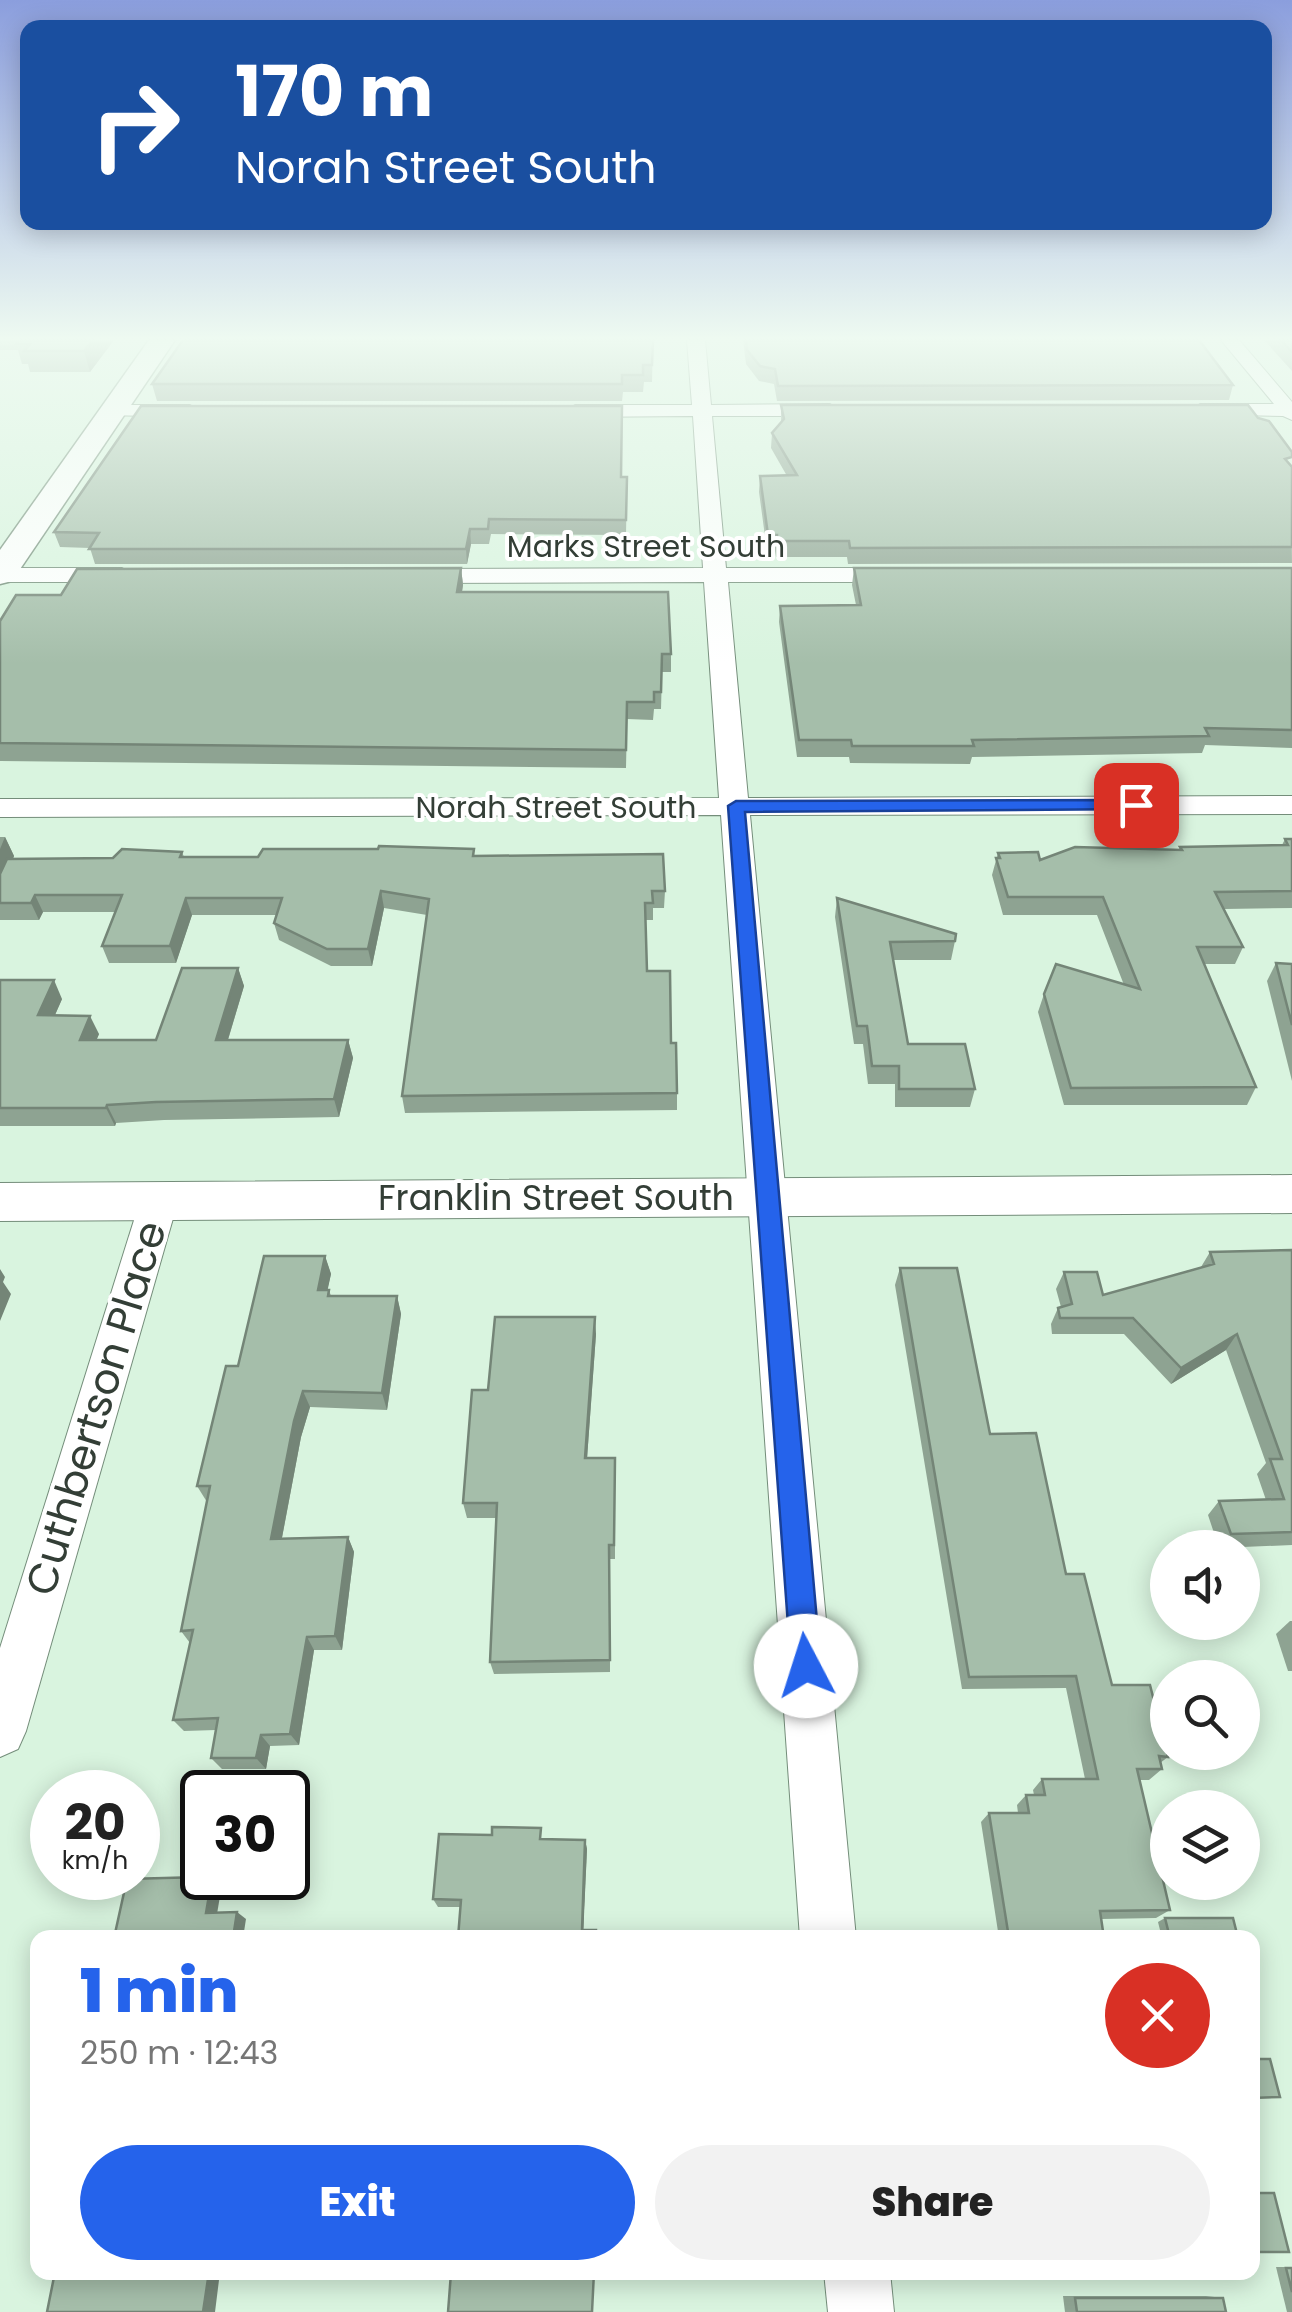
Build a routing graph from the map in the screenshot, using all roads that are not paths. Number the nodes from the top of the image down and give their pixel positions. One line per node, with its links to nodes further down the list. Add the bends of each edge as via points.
1 (88, 448): 3 (main road)
2 (705, 448): 7 (street)
3 (0, 574): 5 (street)
4 (930, 575): 7 (street, Marks Street South)
5 (138, 576)
6 (392, 576): 7 (street, Marks Street South)
7 (715, 576): 9 (street)
8 (1292, 805): 9 (street, Norah Street South)
9 (736, 806): 10 (street, Norah Street South); 12 (street)
10 (0, 808)
11 (1292, 1194): 12 (street, Franklin Street South)
12 (766, 1196): 13 (street, Franklin Street South); 16 (street)
13 (158, 1201): 14 (street, Franklin Street South); 15 (street, Cuthbertson Place)
14 (0, 1202)
15 (0, 1731)
16 (827, 1930)
17 (858, 2280): 18 (street)
18 (861, 2312)

